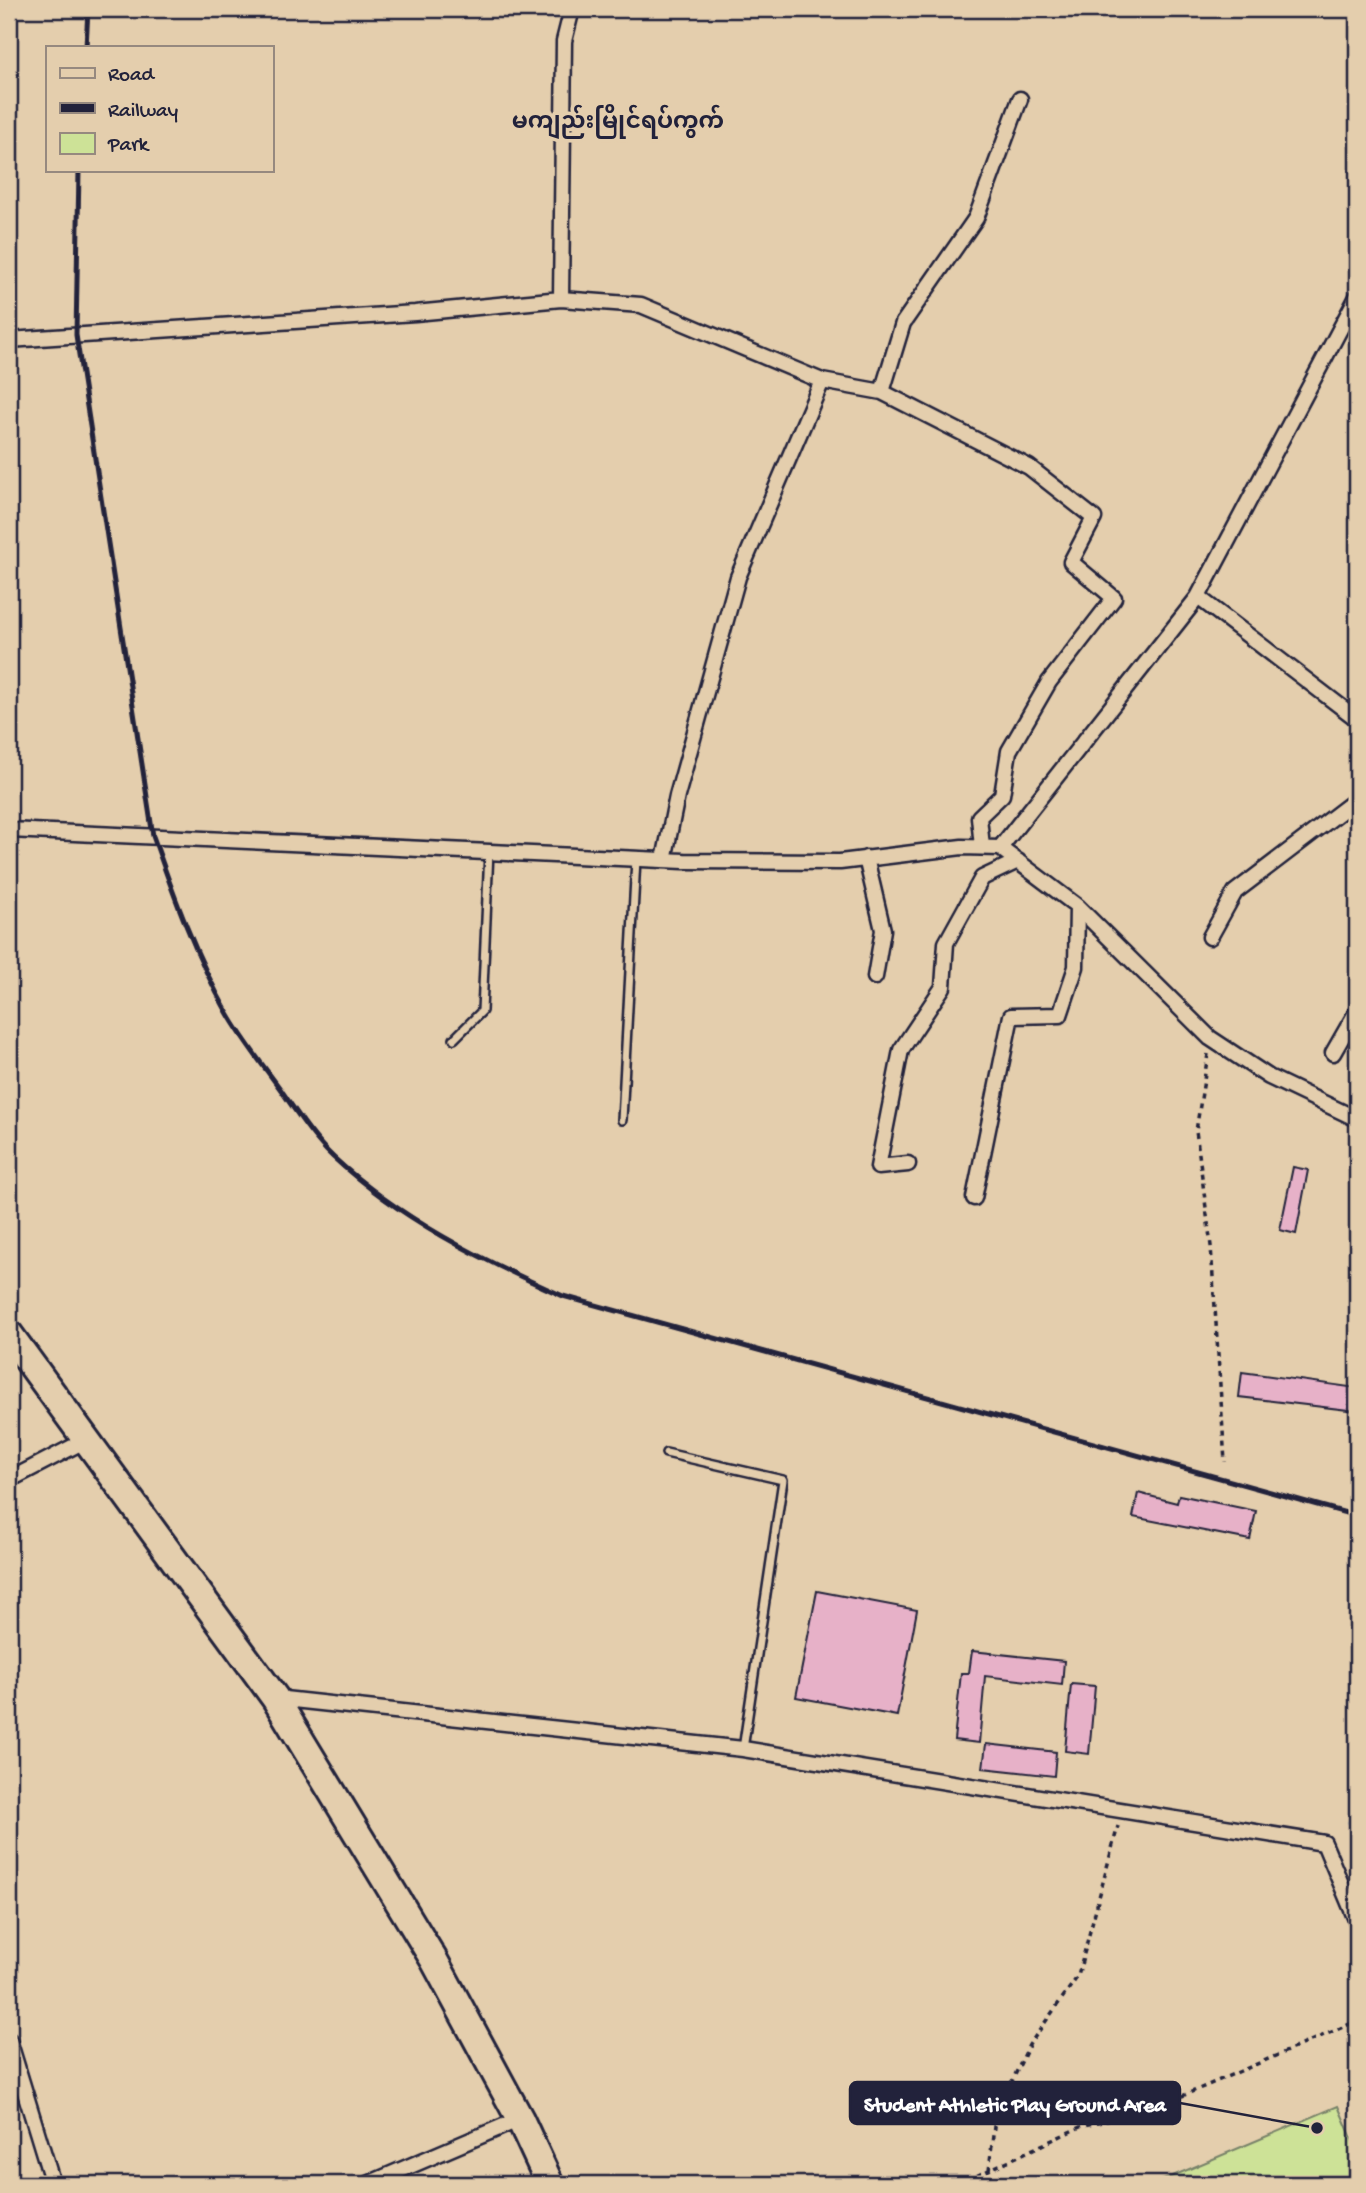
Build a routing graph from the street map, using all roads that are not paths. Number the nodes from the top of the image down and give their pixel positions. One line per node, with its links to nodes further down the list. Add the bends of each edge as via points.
1 (572, 9): 4 (street, via 565,41)
2 (1020, 99): 7 (street, via 976,218 903,323)
3 (1357, 297): 8 (street)
4 (561, 299): 5 (street); 6 (street, via 641,305)
5 (9, 340)
6 (821, 381): 7 (street); 17 (street, via 738,576 677,796)
7 (882, 392): 12 (street, via 1029,467 1094,518 1071,562 1114,598 1049,682 1009,751 1002,795 979,817)
8 (1198, 597): 9 (street); 13 (street)
9 (1357, 719)
10 (1357, 799): 20 (street, via 1235,892)
11 (9, 830): 14 (street)
12 (982, 847): 13 (street); 15 (street)
13 (1000, 848): 18 (street)
14 (489, 851): 16 (street); 23 (lane, via 482,1011)
15 (866, 858): 17 (street, via 840,862); 21 (street, via 883,930)
16 (636, 859): 17 (street); 26 (lane)
17 (664, 860)
18 (1018, 861): 19 (street); 27 (street, via 982,878 946,943 943,987 901,1050 878,1167)
19 (1077, 906): 25 (street, via 1210,1038 1269,1077); 28 (street, via 1076,967 1060,1015 1011,1016)
20 (1210, 937)
21 (875, 977)
22 (1357, 1011): 24 (street)
23 (454, 1039)
24 (1333, 1053)
25 (1357, 1119)
26 (622, 1121)
27 (908, 1164)
28 (974, 1198)
29 (9, 1334): 30 (highway)
30 (84, 1441): 32 (street); 33 (highway)
31 (666, 1453): 34 (lane, via 783,1480)
32 (9, 1480)
33 (275, 1698): 34 (street); 37 (highway, via 434,1959)
34 (743, 1749): 35 (street, via 1324,1843)
35 (1357, 1922)
36 (9, 2040): 38 (street)
37 (520, 2119): 39 (street); 40 (highway)
38 (53, 2184)
39 (368, 2184)
40 (550, 2184)

